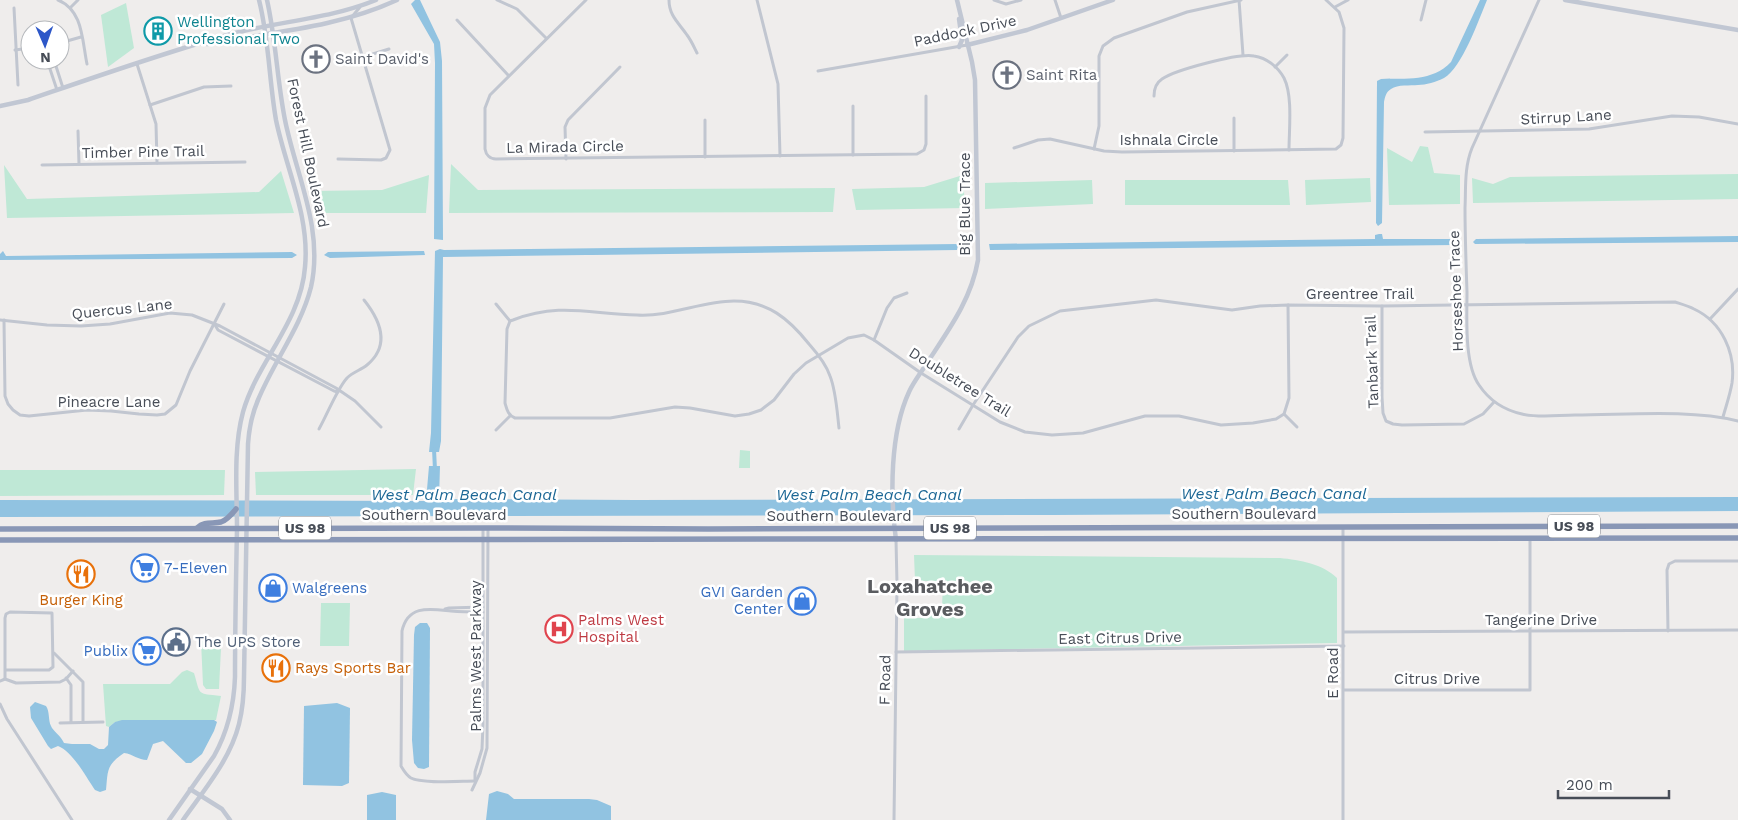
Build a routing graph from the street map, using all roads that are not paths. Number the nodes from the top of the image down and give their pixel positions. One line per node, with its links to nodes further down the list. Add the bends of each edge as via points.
1 (58, 0): 22 (street)
2 (78, 0): 22 (street)
3 (259, 0): 32 (main road, Forest Hill Boulevard)
4 (267, 0): 31 (main road, Forest Hill Boulevard)
5 (376, 0): 23 (main road)
6 (397, 0): 27 (main road)
7 (497, 0): 37 (street, via 517,9)
8 (586, 0): 37 (street, La Mirada Circle)
9 (669, 0): 45 (street, via 671,14)
10 (757, 0): 79 (street, via 778,84)
11 (956, 0): 26 (main road, Big Blue Trace)
12 (994, 0): 13 (street, via 1006,4)
13 (1021, 0)
14 (1055, 0): 28 (street)
15 (1113, 0): 28 (main road, Paddock Drive)
16 (1239, 0): 47 (street); 75 (street, Ishnala Circle, via 1170,18 1104,44 1099,56 1099,126)
17 (1326, 0): 24 (street)
18 (1348, 0): 24 (street)
19 (1426, 0): 30 (street)
20 (1539, 0): 73 (street, Horseshoe Trace)
21 (1565, 0): 33 (main road)
22 (71, 7): 36 (street)
23 (360, 7): 27 (street); 31 (main road)
24 (1335, 7): 76 (street, Ishnala Circle, via 1344,28 1343,140 1333,150)
25 (14, 8): 44 (street)
26 (960, 15): 39 (main road, Big Blue Trace); 40 (main road, via 962,40)
27 (351, 18): 34 (main road); 48 (street)
28 (1062, 18): 39 (main road, Paddock Drive)
29 (457, 20): 56 (street)
30 (1420, 20)
31 (272, 25): 32 (main road); 34 (main road, Forest Hill Boulevard)
32 (264, 26): 35 (main road, Forest Hill Boulevard); 41 (main road)
33 (1738, 30)
34 (273, 34): 35 (main road); 64 (main road, Forest Hill Boulevard)
35 (266, 35): 41 (main road); 69 (main road, Forest Hill Boulevard)
36 (81, 37): 38 (street); 49 (street)
37 (546, 38): 56 (street, La Mirada Circle)
38 (70, 40)
39 (967, 46): 40 (street, Paddock Drive); 103 (main road, Big Blue Trace, via 975,80 978,260 964,306)
40 (959, 47): 55 (street, Paddock Drive)
41 (186, 48): 50 (main road)
42 (20, 49): 44 (street)
43 (389, 49): 48 (street)
44 (15, 50): 57 (street)
45 (697, 52)
46 (1287, 54): 52 (street)
47 (1243, 55): 52 (street, via 1260,57); 62 (street, via 1166,77 1156,86)
48 (363, 57): 81 (street, via 390,150 381,160)
49 (86, 64)
50 (137, 64): 59 (main road); 63 (street)
51 (620, 67): 82 (street, via 568,120 565,128)
52 (1275, 67): 76 (street, via 1285,82 1288,94)
53 (50, 70): 60 (street)
54 (57, 70): 59 (street)
55 (818, 71)
56 (508, 76): 82 (street, La Mirada Circle, via 492,92 487,103 487,154 496,159)
57 (18, 85)
58 (231, 86): 63 (street, via 204,88)
59 (63, 88): 60 (main road)
60 (57, 90): 65 (main road)
61 (926, 96): 78 (street, La Mirada Circle, via 926,144 922,152 914,155)
62 (1154, 96)
63 (150, 105): 84 (street, via 157,130)
64 (282, 105): 69 (main road); 102 (main road, Forest Hill Boulevard, via 309,206 314,255 308,295)
65 (0, 106)
66 (853, 106): 78 (street)
67 (1234, 118): 77 (street)
68 (704, 120): 80 (street)
69 (276, 121): 100 (main road, Forest Hill Boulevard, via 301,209 306,258 298,300)
70 (1738, 124): 73 (street, Stirrup Lane, via 1675,116 1589,129)
71 (78, 131): 86 (street)
72 (1425, 132): 73 (street, Stirrup Lane)
73 (1479, 132): 93 (street, Horseshoe Trace, via 1469,155 1466,173)
74 (1014, 148): 75 (street, via 1050,139)
75 (1094, 149): 77 (street, Ishnala Circle, via 1122,152)
76 (1289, 150): 77 (street, Ishnala Circle)
77 (1234, 151)
78 (853, 155): 79 (street, La Mirada Circle)
79 (780, 156): 80 (street, La Mirada Circle)
80 (705, 157): 82 (street, La Mirada Circle)
81 (338, 159)
82 (566, 159)
83 (245, 162): 84 (street, Timber Pine Trail)
84 (157, 163): 86 (street, Timber Pine Trail)
85 (42, 164): 86 (street, Timber Pine Trail)
86 (79, 164)
87 (1738, 289): 95 (street)
88 (907, 293): 99 (street, via 894,298)
89 (364, 300): 104 (street, via 379,324 380,345 373,358 347,378)
90 (224, 304): 98 (street, Pineacre Lane)
91 (496, 304): 97 (street)
92 (1288, 305): 94 (street, Greentree Trail); 106 (street, Greentree Trail, via 1232,310 1156,300 1060,311 1029,326 1018,337); 107 (street, via 1289,398)
93 (1467, 305): 94 (street, Greentree Trail); 95 (street, Greentree Trail, via 1675,302); 105 (street, Horseshoe Trace, via 1469,358 1478,384)
94 (1382, 306): 105 (street, Tanbark Trail, via 1382,397 1386,421 1402,425 1464,424 1483,414)
95 (1710, 319): 109 (street, Greentree Trail, via 1724,337 1732,361 1732,385)
96 (2, 320): 98 (street, Quercus Lane, via 97,326 179,313); 98 (street, Pineacre Lane, via 6,398 13,410 29,416 87,410 166,414 176,405)
97 (510, 321): 101 (street, via 548,310 574,309 637,316 665,314 713,303 750,302 767,307 792,324); 108 (street, via 505,338 506,410)
98 (214, 325): 100 (street, Quercus Lane)
99 (874, 340): 101 (street, via 864,335 848,338); 103 (street, Doubletree Trail)
100 (270, 355): 102 (street, Quercus Lane); 117 (main road, Forest Hill Boulevard, via 249,394 243,414)
101 (818, 355): 108 (street, via 794,374 774,400 749,414 735,416 675,407 610,418 521,419); 113 (street, via 830,375)
102 (279, 360): 104 (street, Quercus Lane); 122 (main road, Forest Hill Boulevard, via 258,398 252,417 248,444)
103 (921, 373): 106 (street, Doubletree Trail); 124 (main road, Big Blue Trace, via 910,391 896,438)
104 (339, 392): 111 (street, Quercus Lane, via 355,401); 114 (street)
105 (1494, 402): 109 (street, Horseshoe Trace, via 1508,410 1537,416 1651,414)
106 (973, 405): 107 (street, Doubletree Trail, via 1000,422 1025,432 1052,435 1083,434 1145,416 1179,416 1221,424 1253,423); 115 (street, Greentree Trail)
107 (1284, 414): 112 (street)
108 (510, 416): 116 (street)
109 (1722, 417): 110 (street, Horseshoe Trace)
110 (1738, 421)
111 (381, 427)
112 (1297, 427)
113 (838, 428)
114 (319, 429)
115 (959, 429)
116 (496, 430)
117 (236, 509): 120 (highway, via 222,522 202,524); 121 (main road, Forest Hill Boulevard)
118 (1343, 526): 119 (highway, Southern Boulevard / US 98); 124 (highway, Southern Boulevard / US 98); 128 (street, E Road)
119 (1738, 526)
120 (197, 528): 121 (highway, Southern Boulevard / US 98); 126 (highway, Southern Boulevard / US 98)
121 (236, 528): 122 (highway, Southern Boulevard / US 98); 131 (main road, Forest Hill Boulevard)
122 (247, 528): 123 (highway, Southern Boulevard / US 98); 132 (main road, Forest Hill Boulevard)
123 (486, 528): 124 (highway, Southern Boulevard / US 98); 133 (street, Palms West Parkway)
124 (894, 528): 135 (main road, Big Blue Trace)
125 (0, 529): 126 (highway, Southern Boulevard / US 98)
126 (16, 529): 127 (highway)
127 (0, 533)
128 (1343, 538): 129 (highway, Southern Boulevard / US 98); 135 (highway, Southern Boulevard / US 98); 143 (street, E Road)
129 (1530, 538): 130 (highway, Southern Boulevard / US 98); 141 (street)
130 (1738, 538)
131 (236, 539): 132 (highway, Southern Boulevard / US 98); 134 (highway, Southern Boulevard / US 98); 159 (main road, Forest Hill Boulevard, via 233,704 220,745)
132 (247, 539): 133 (highway, Southern Boulevard / US 98); 161 (main road, Forest Hill Boulevard, via 242,709 230,750)
133 (486, 539): 135 (highway, Southern Boulevard / US 98); 137 (street, Palms West Parkway); 158 (street, Palms West Parkway, via 487,748)
134 (0, 540)
135 (896, 540): 145 (street, F Road)
136 (1738, 561): 142 (street, via 1675,561 1669,564)
137 (483, 607): 138 (street); 139 (street, Palms West Parkway)
138 (444, 610): 139 (street); 158 (street, via 419,611 411,615 404,625 401,766 413,779)
139 (483, 612): 158 (street, Palms West Parkway, via 482,749 474,772)
140 (1738, 630): 142 (street, Tangerine Drive)
141 (1530, 631): 142 (street, Tangerine Drive); 143 (street, Tangerine Drive); 152 (street, Citrus Drive, via 1530,690)
142 (1668, 631)
143 (1344, 632): 144 (street, E Road)
144 (1344, 646): 145 (street, East Citrus Drive); 152 (street, E Road)
145 (896, 652): 166 (street, F Road)
146 (54, 653): 147 (street, via 54,665 49,670); 147 (street, via 52,613 9,612 4,618); 148 (street)
147 (5, 670): 150 (street)
148 (73, 672): 149 (street); 155 (street, via 83,682)
149 (66, 678): 150 (street, via 56,682); 154 (street, via 71,685)
150 (5, 679): 151 (street)
151 (0, 681)
152 (1344, 690): 167 (street, E Road)
153 (0, 704): 162 (street)
154 (71, 722): 155 (street); 157 (street)
155 (84, 722): 156 (street)
156 (103, 722)
157 (60, 723)
158 (475, 781): 160 (street, Palms West Parkway)
159 (190, 789): 161 (main road); 163 (main road, Forest Hill Boulevard)
160 (472, 790)
161 (200, 795): 164 (main road, Forest Hill Boulevard); 165 (main road, via 222,810)
162 (72, 820)
163 (169, 820)
164 (183, 820)
165 (230, 820)
166 (894, 820)
167 (1343, 820)

